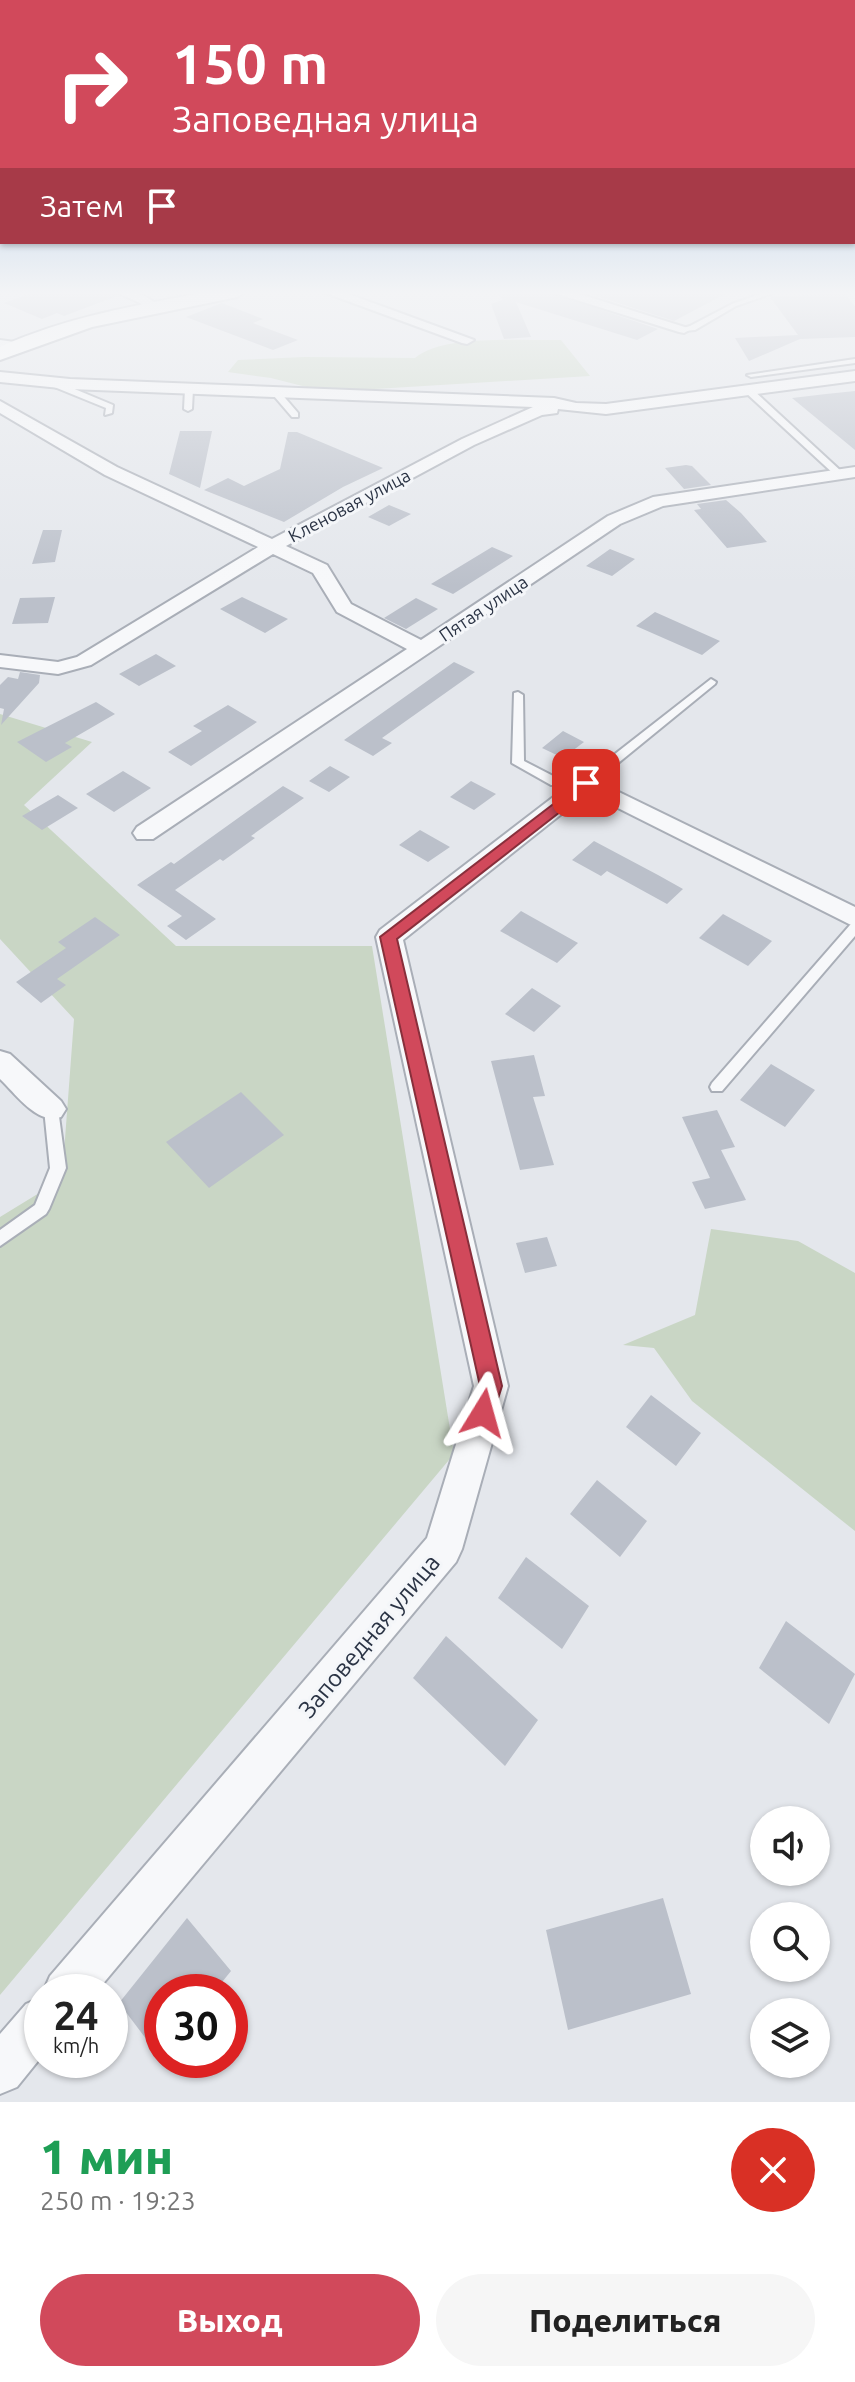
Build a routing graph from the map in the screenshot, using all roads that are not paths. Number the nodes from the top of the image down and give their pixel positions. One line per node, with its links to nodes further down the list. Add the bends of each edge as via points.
1 (69, 390): 10 (lane, via 110,407)
2 (189, 390): 9 (lane)
3 (208, 390): 6 (street)
4 (706, 390): 8 (street, via 606,409)
5 (758, 390): 12 (lane)
6 (277, 394): 8 (street); 11 (lane)
7 (0, 406): 13 (street, Кленовая улица, via 111,471)
8 (576, 408): 13 (street, Кленовая улица, via 539,410 468,442)
9 (188, 409)
10 (108, 413)
11 (295, 415)
12 (847, 473): 14 (street, Пятая улица, via 659,501 614,520)
13 (273, 546): 14 (street, via 320,569 344,608); 15 (street, via 84,661 58,668)
14 (423, 649): 19 (street, Пятая улица)
15 (0, 661)
16 (711, 682): 18 (lane)
17 (518, 695): 18 (lane, via 518,763 555,782)
18 (586, 783): 20 (street); 26 (street, Заповедная улица, via 389,937 491,1386 443,1549)
19 (145, 833)
20 (855, 918)
21 (855, 928): 23 (lane)
22 (0, 1062): 24 (street)
23 (717, 1087)
24 (51, 1109): 25 (lane, via 58,1168 41,1209)
25 (0, 1239)
26 (81, 1974)
27 (24, 2041): 28 (street)
28 (0, 2070)

